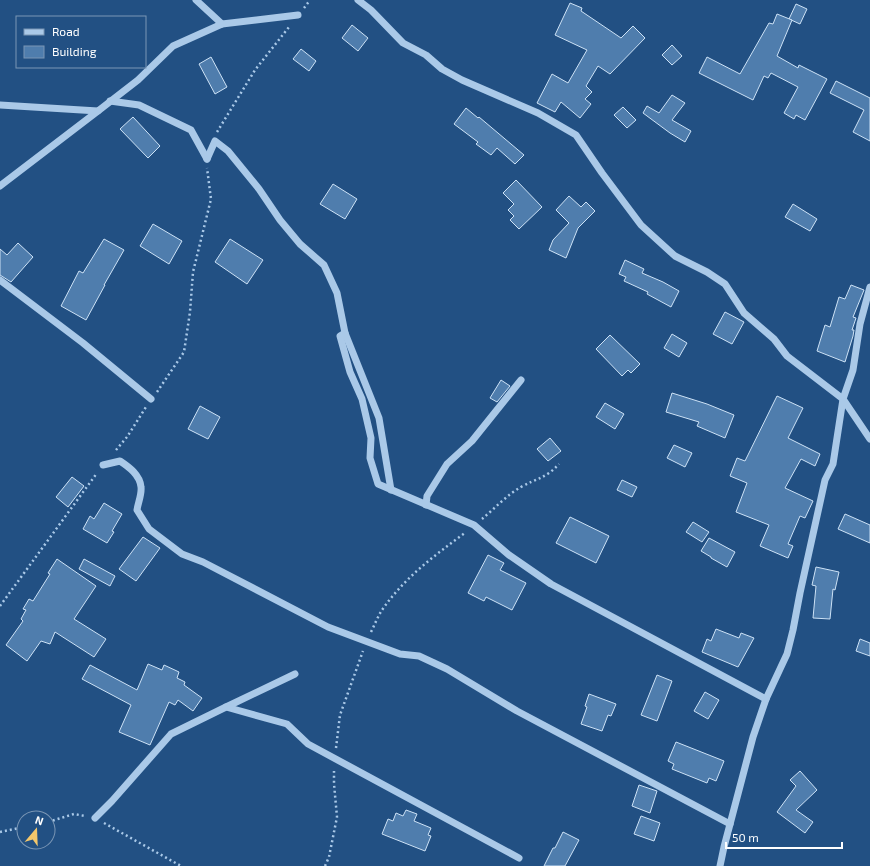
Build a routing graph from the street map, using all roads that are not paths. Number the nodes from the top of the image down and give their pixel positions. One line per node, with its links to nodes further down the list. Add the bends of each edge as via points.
1 (196, 0): 4 (street)
2 (358, 0): 14 (street, via 403,43 426,55 442,69 538,113 576,135 641,225 675,256 725,284 744,312 774,339 787,356)
3 (298, 15): 4 (street)
4 (222, 24): 5 (street, via 173,46 138,80)
5 (110, 101): 7 (street); 11 (street, via 139,106 191,130 207,159 215,141 228,151 300,244 324,265 337,293)
6 (0, 105): 7 (street)
7 (98, 111): 8 (street)
8 (0, 186)
9 (0, 280): 13 (street)
10 (870, 287): 14 (street, via 860,324 854,370)
11 (345, 332): 17 (street, via 379,418); 17 (street, via 340,336 350,372 362,399 371,438 370,458 378,484)
12 (521, 380): 18 (street, via 472,441 447,464 427,496)
13 (151, 399)
14 (843, 399): 15 (street); 20 (street, via 833,464 825,480 793,630 786,654)
15 (870, 439)
16 (103, 465): 23 (street, via 120,461 136,474 141,487 137,510 149,529 182,554 203,562 328,627 400,654 419,656 447,669 517,711)
17 (391, 490): 18 (street)
18 (426, 505): 20 (street, via 474,525 509,555 551,584)
19 (295, 674): 21 (street)
20 (766, 698): 23 (street, via 753,736)
21 (226, 707): 22 (street, via 170,734); 24 (street, via 287,724 308,744 335,760)
22 (95, 818)
23 (730, 824): 25 (street)
24 (518, 858)
25 (720, 866)

